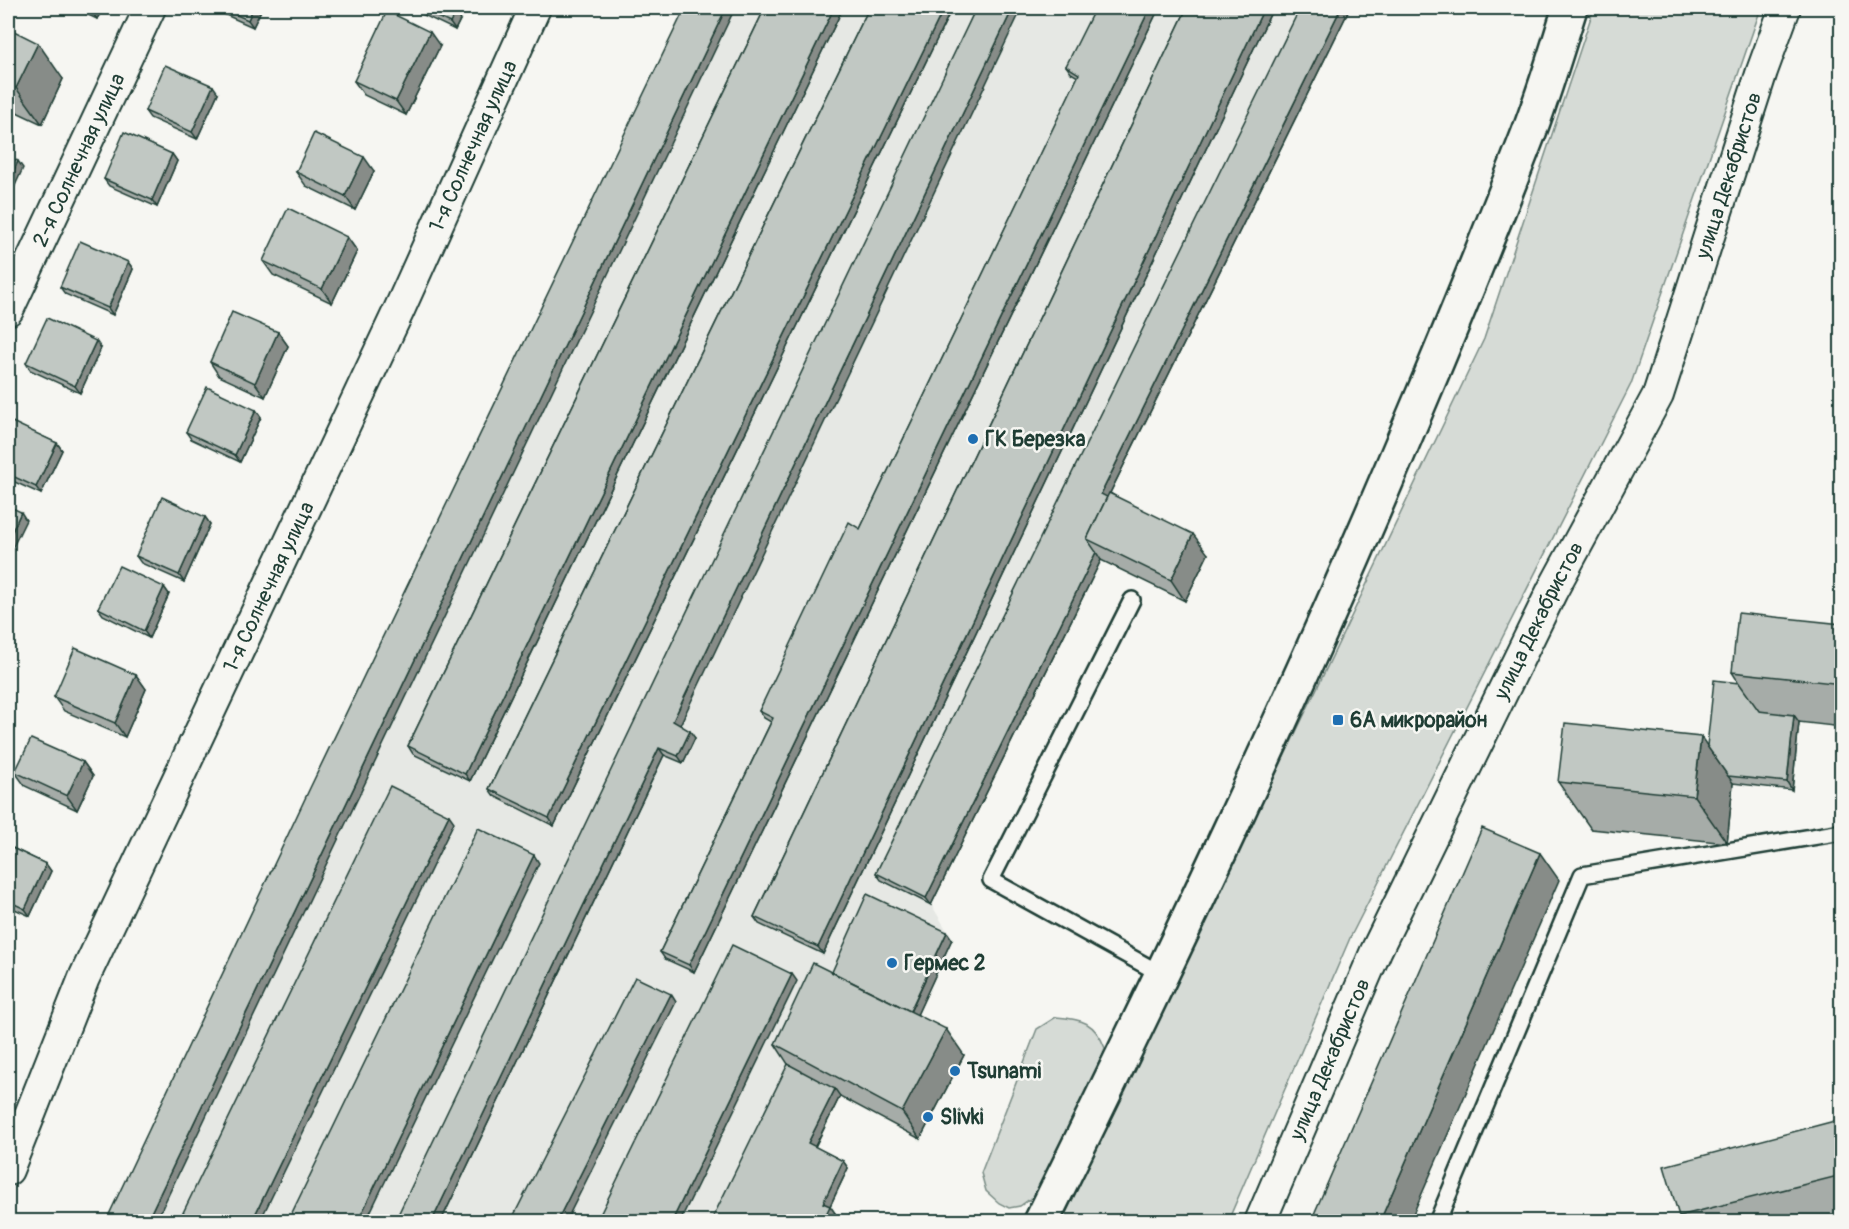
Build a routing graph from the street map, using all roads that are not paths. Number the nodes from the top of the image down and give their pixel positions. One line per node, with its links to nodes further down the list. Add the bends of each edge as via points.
1 (150, 8): 5 (street, 2-я Солнечная улица)
2 (536, 8): 9 (street, 1-я Солнечная улица, via 399,310 84,978)
3 (1570, 8): 8 (street, via 1527,137 1369,524)
4 (1785, 8): 11 (street, улица Декабристов, via 1658,395 1552,591 1376,951)
5 (8, 310)
6 (1132, 600): 8 (lane, via 991,880)
7 (1842, 832): 12 (lane, via 1582,875)
8 (1161, 974): 10 (street)
9 (8, 1170)
10 (1041, 1221)
11 (1260, 1221)
12 (1437, 1221)

